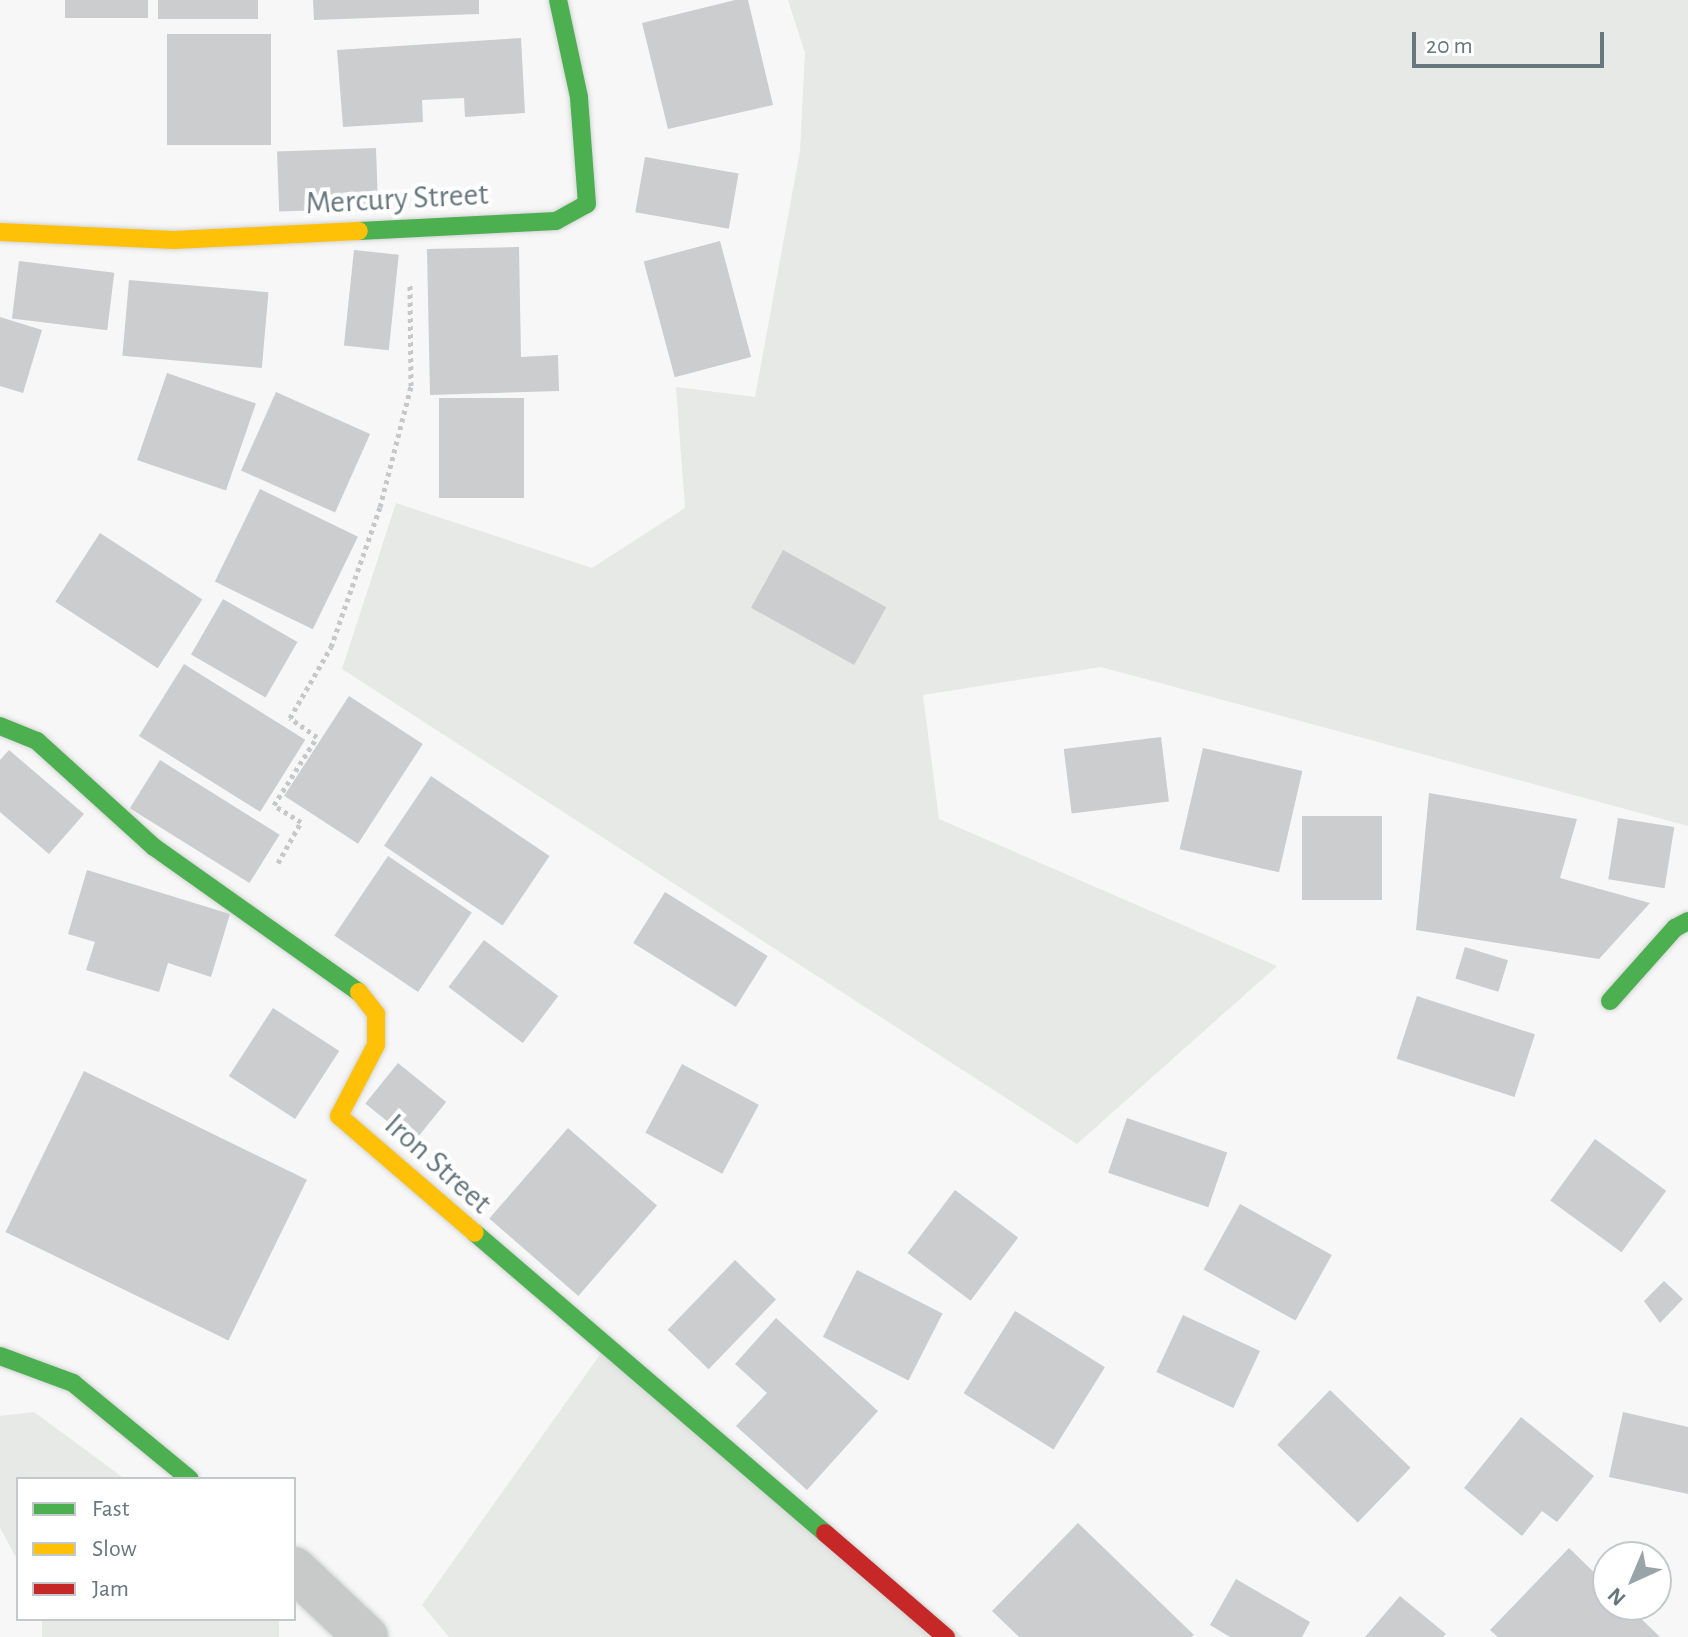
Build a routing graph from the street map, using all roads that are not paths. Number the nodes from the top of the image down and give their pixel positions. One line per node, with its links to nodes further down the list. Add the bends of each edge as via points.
1 (558, 0): 2 (street, Mercury Street, via 579,97 587,204 556,221 174,240)
2 (0, 232)
3 (0, 726): 10 (street, Iron Street, via 37,741 154,847 353,984 376,1014 376,1045 339,1116)
4 (1688, 921): 5 (street, via 1675,928)
5 (1610, 1001)
6 (0, 1356): 7 (street, via 73,1383)
7 (188, 1477)
8 (296, 1571): 9 (street)
9 (366, 1637)
10 (946, 1637)

